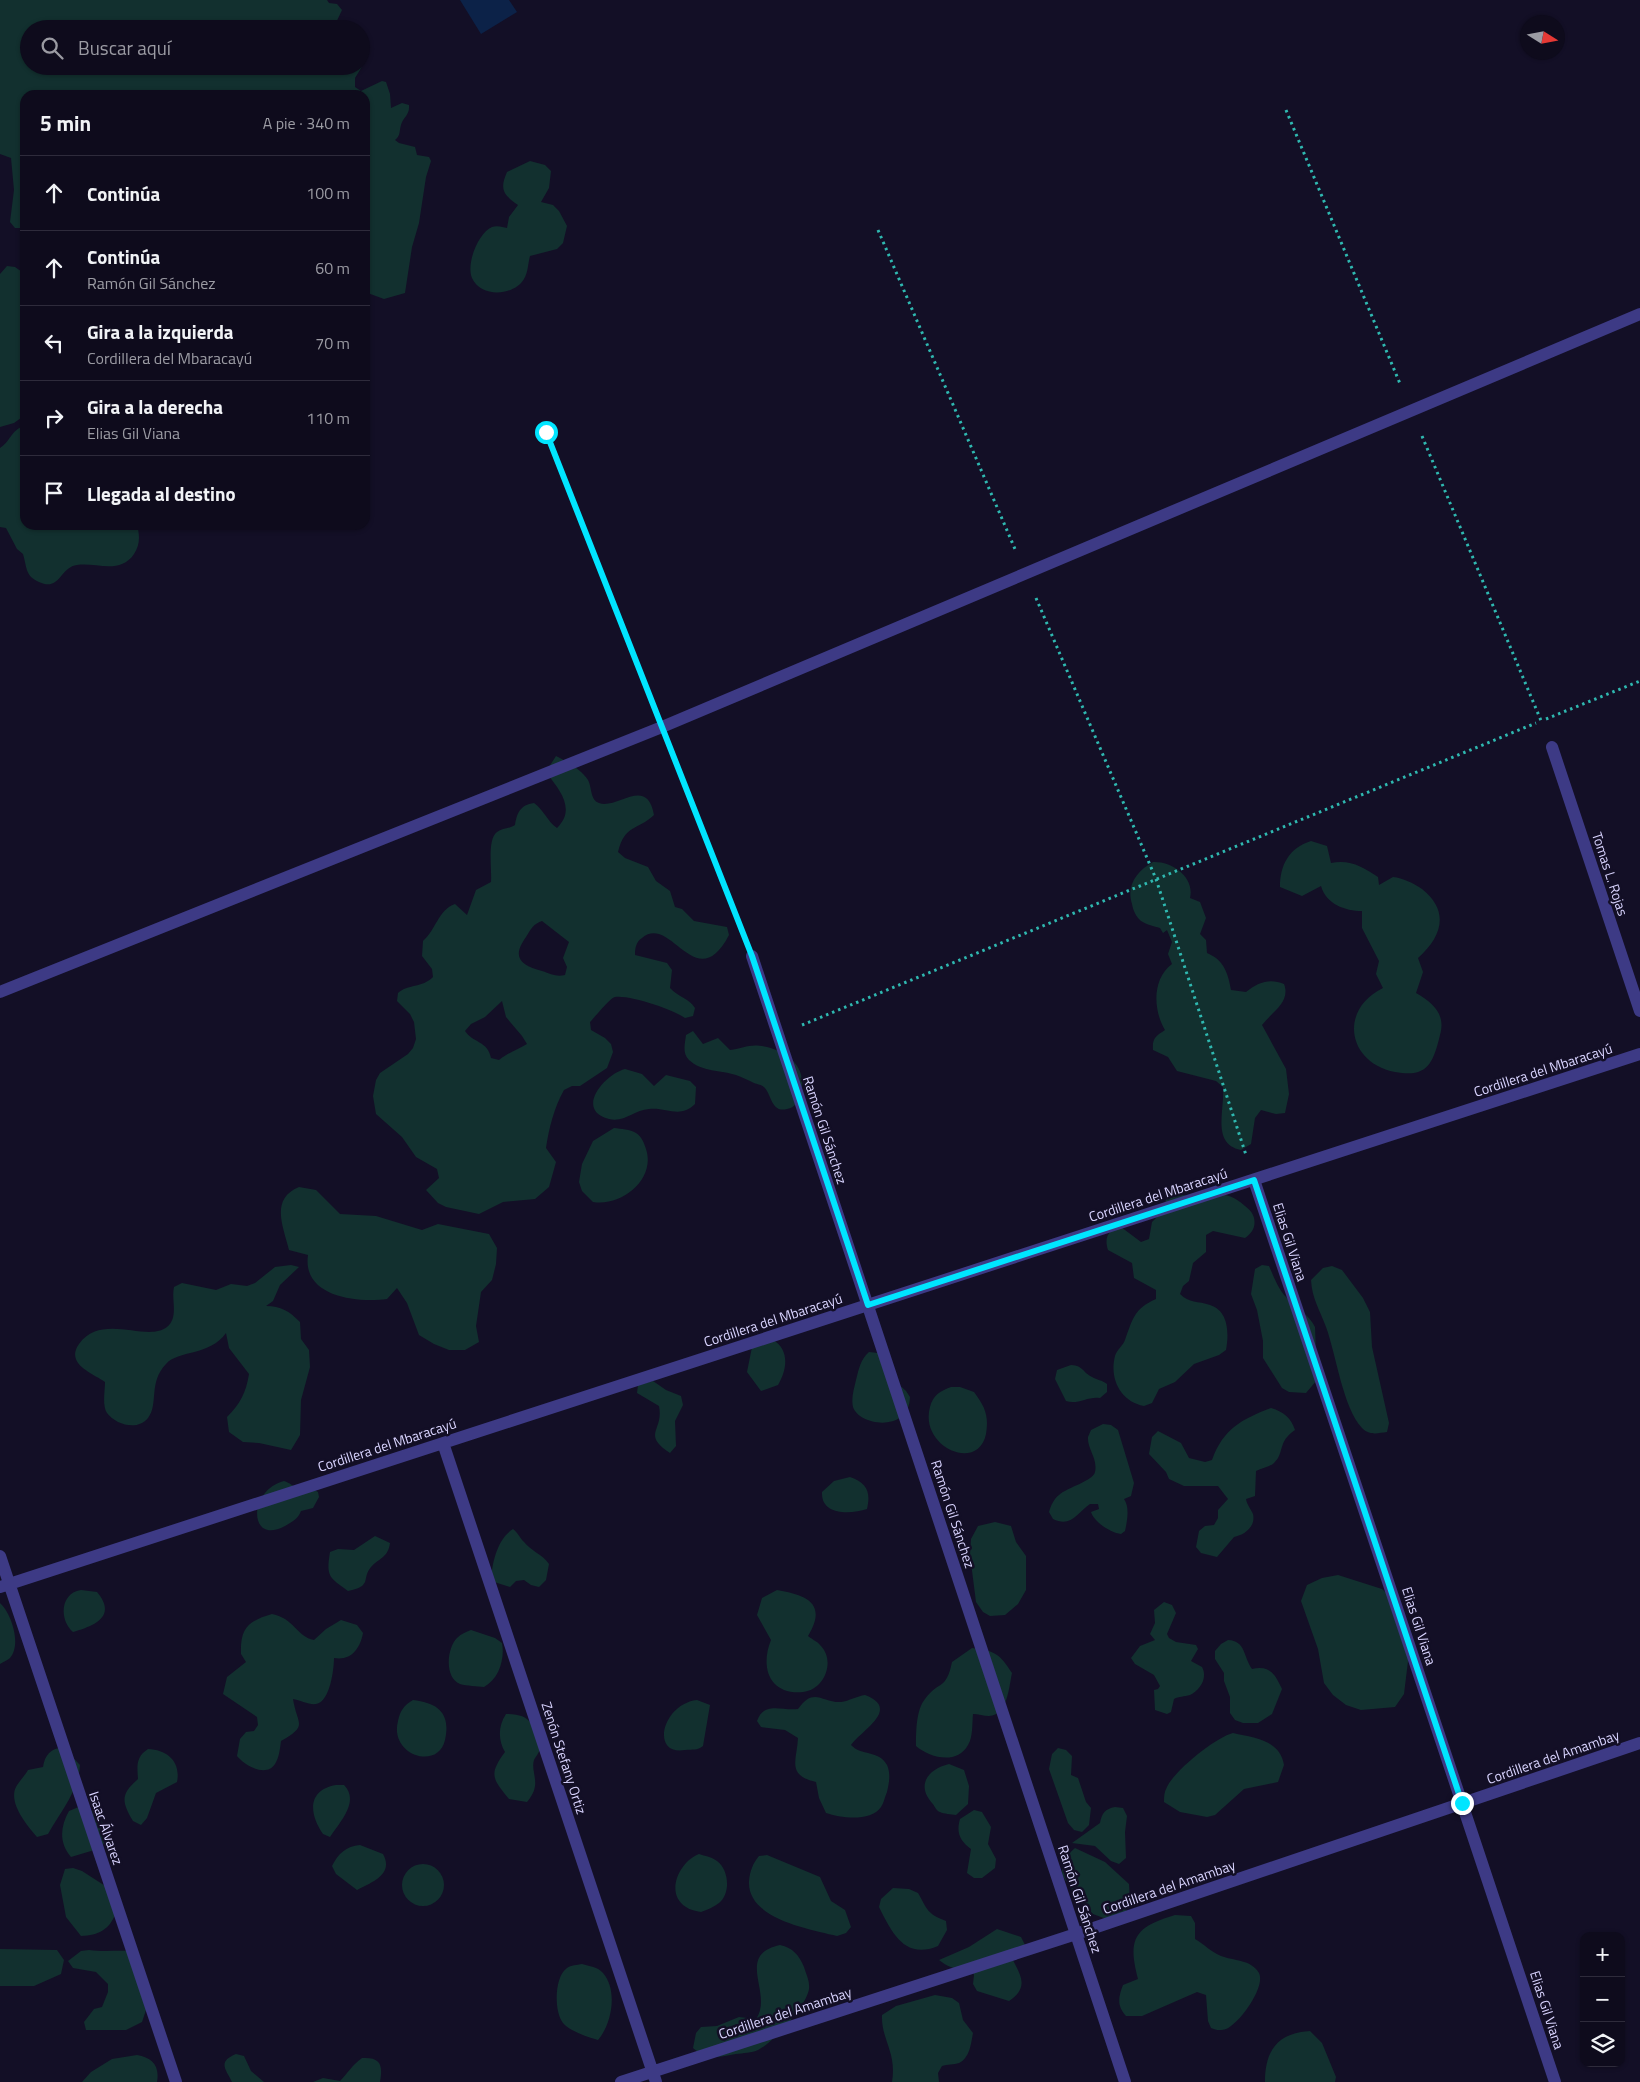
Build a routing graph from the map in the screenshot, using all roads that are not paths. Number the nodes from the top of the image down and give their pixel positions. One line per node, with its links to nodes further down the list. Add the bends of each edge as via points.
1 (1640, 314): 4 (street, via 662,727)
2 (1552, 747): 5 (street, Tomas L. Rojas)
3 (752, 956): 8 (street, Ramón Gil Sánchez)
4 (0, 992)
5 (1640, 1010)
6 (1640, 1054): 7 (street, Cordillera del Mbaracayú)
7 (1254, 1180): 8 (street, Cordillera del Mbaracayú); 13 (street, Elias Gil Viana)
8 (868, 1305): 9 (street, Cordillera del Mbaracayú); 14 (street, Ramón Gil Sánchez)
9 (443, 1443): 11 (street, Cordillera del Mbaracayú); 15 (street, Zenón Stefany Ortiz)
10 (0, 1556): 11 (street, Isaac Álvarez)
11 (4, 1585): 16 (street, Isaac Álvarez)
12 (1640, 1743): 13 (street, Cordillera del Amambay)
13 (1462, 1803): 14 (street, Cordillera del Amambay); 19 (street, Elias Gil Viana)
14 (1076, 1934): 15 (street, Cordillera del Amambay); 18 (street, Ramón Gil Sánchez)
15 (654, 2077): 17 (street, Cordillera del Amambay)
16 (176, 2082)
17 (621, 2082)
18 (1125, 2082)
19 (1555, 2082)

